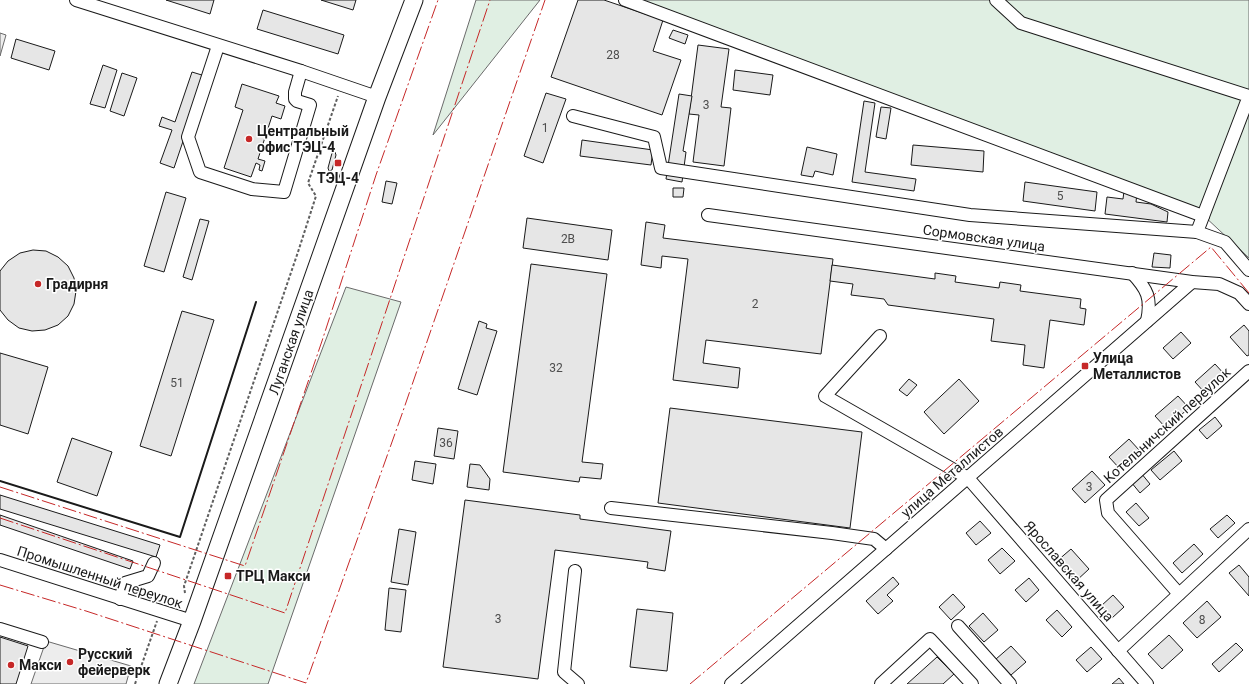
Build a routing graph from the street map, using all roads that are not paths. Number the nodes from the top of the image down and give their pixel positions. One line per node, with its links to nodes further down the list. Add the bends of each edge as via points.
1 (76, 0): 5 (street)
2 (414, 0): 8 (highway, Луганская улица)
3 (625, 0): 11 (street)
4 (996, 0): 7 (street, via 1021,23)
5 (218, 46): 6 (street); 6 (street, via 188,137 200,172 252,190 284,192 310,105 295,99)
6 (301, 71): 8 (street)
7 (1249, 95): 11 (street)
8 (377, 97): 29 (highway, Луганская улица)
9 (573, 116): 12 (street, via 654,137 661,168 970,215)
10 (708, 215): 14 (street, Сормовская улица)
11 (1203, 216): 12 (street)
12 (1197, 232): 13 (street, via 1225,242)
13 (1249, 270)
14 (1132, 273): 15 (street, Сормовская улица); 17 (street, via 1142,283 1147,294 1150,304)
15 (1192, 282): 16 (street, Сормовская улица, via 1219,284 1239,293); 17 (street, улица Металлистов)
16 (1249, 304)
17 (1147, 321): 20 (street, улица Металлистов)
18 (880, 336): 20 (street, Ярославская улица, via 825,396)
19 (1249, 372): 27 (street, Котельничский переулок, via 1106,500 1108,513)
20 (968, 478): 23 (street, улица Металлистов); 33 (street, Ярославская улица)
21 (611, 508): 23 (street, via 874,539)
22 (1249, 529): 27 (street)
23 (886, 549): 36 (street, улица Металлистов)
24 (0, 560): 28 (street, Промышленный переулок)
25 (154, 563): 28 (street, via 148,576 125,583)
26 (575, 571): 35 (street, via 564,672)
27 (1179, 594): 33 (street)
28 (120, 599): 29 (street, Промышленный переулок)
29 (192, 621): 34 (highway, Луганская улица)
30 (958, 626): 39 (street)
31 (0, 629): 32 (street)
32 (42, 642)
33 (1118, 651): 40 (street, Ярославская улица)
34 (168, 684)
35 (578, 684)
36 (731, 684)
37 (881, 684): 38 (street, via 930,639)
38 (972, 684)
39 (1010, 684)
40 (1147, 684)

